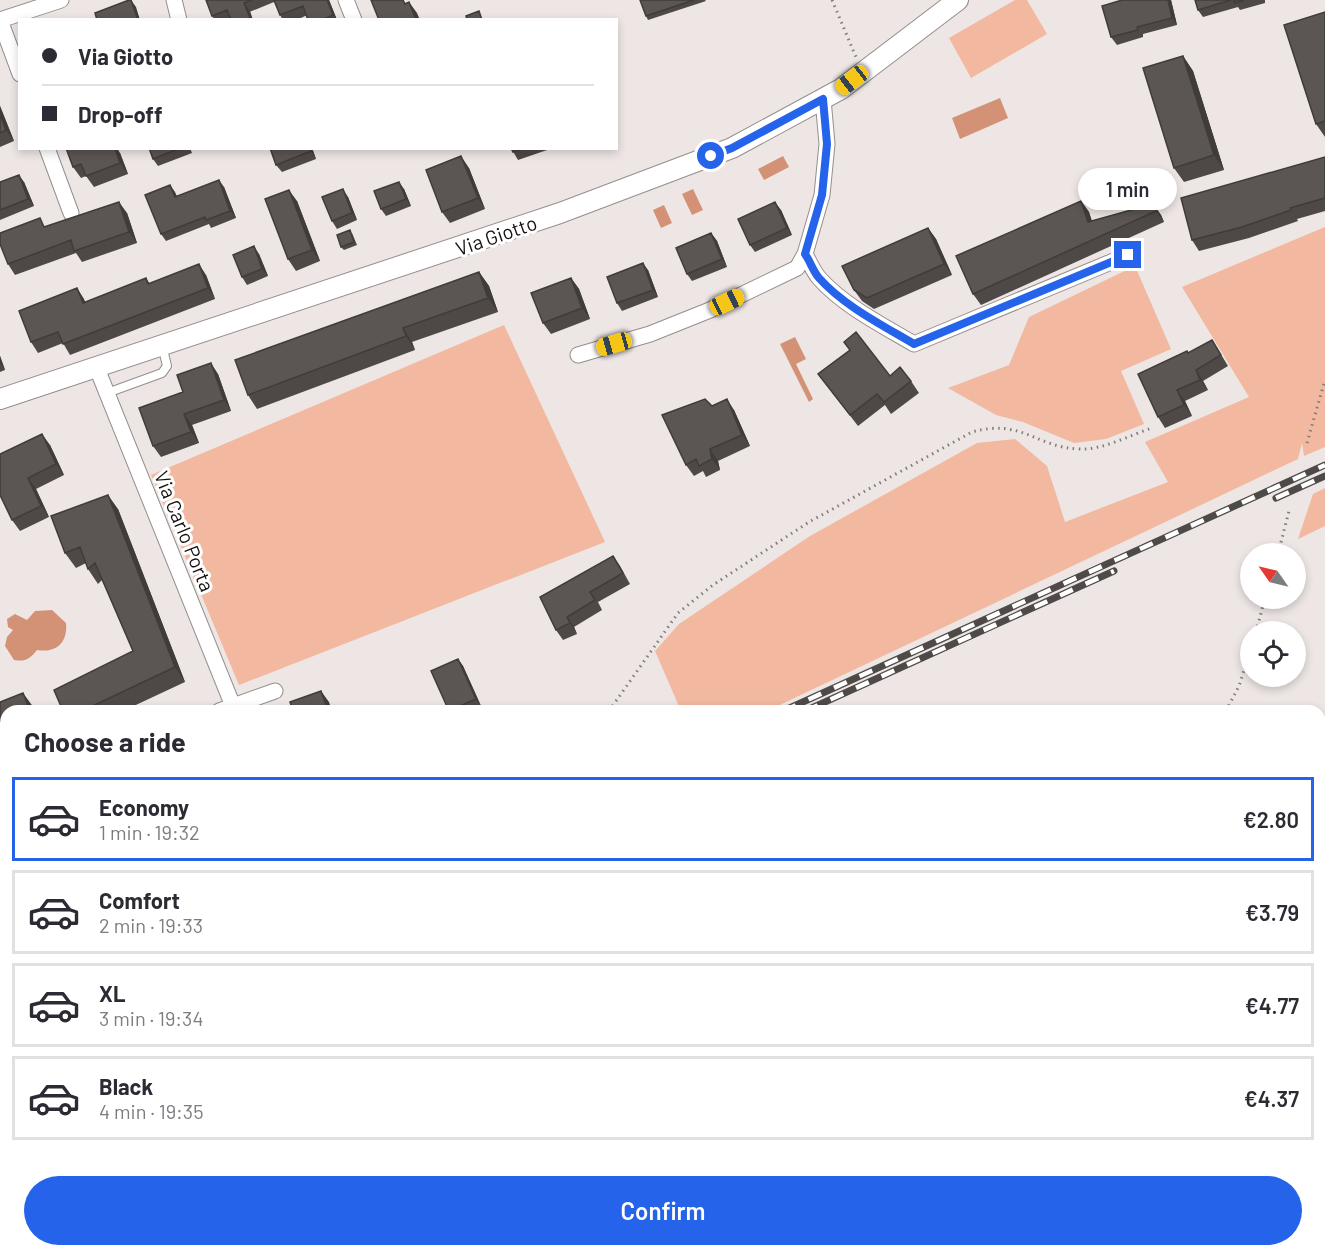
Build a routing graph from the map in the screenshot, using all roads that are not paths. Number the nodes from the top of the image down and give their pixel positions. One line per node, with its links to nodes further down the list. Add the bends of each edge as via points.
1 (61, 0): 7 (street)
2 (174, 0): 5 (street)
3 (346, 0): 6 (street)
4 (958, 0): 9 (street, Via Giotto)
5 (178, 18)
6 (353, 18)
7 (0, 20): 8 (street)
8 (18, 69)
9 (823, 99): 12 (street, via 827,144 822,195); 14 (street, Via Giotto, via 732,148 560,213)
10 (48, 150): 11 (street)
11 (71, 213)
12 (805, 254): 13 (street, via 817,276 830,288 914,344); 15 (street, via 797,268 710,310 650,334)
13 (1128, 255)
14 (162, 345): 16 (street, Via Giotto); 17 (lane, via 167,366 162,373)
15 (578, 355)
16 (96, 366): 17 (street, Via Carlo Porta); 18 (street, Via Giotto)
17 (107, 393): 20 (street, Via Carlo Porta)
18 (0, 399)
19 (275, 691): 21 (street)
20 (227, 705)
21 (239, 705)

